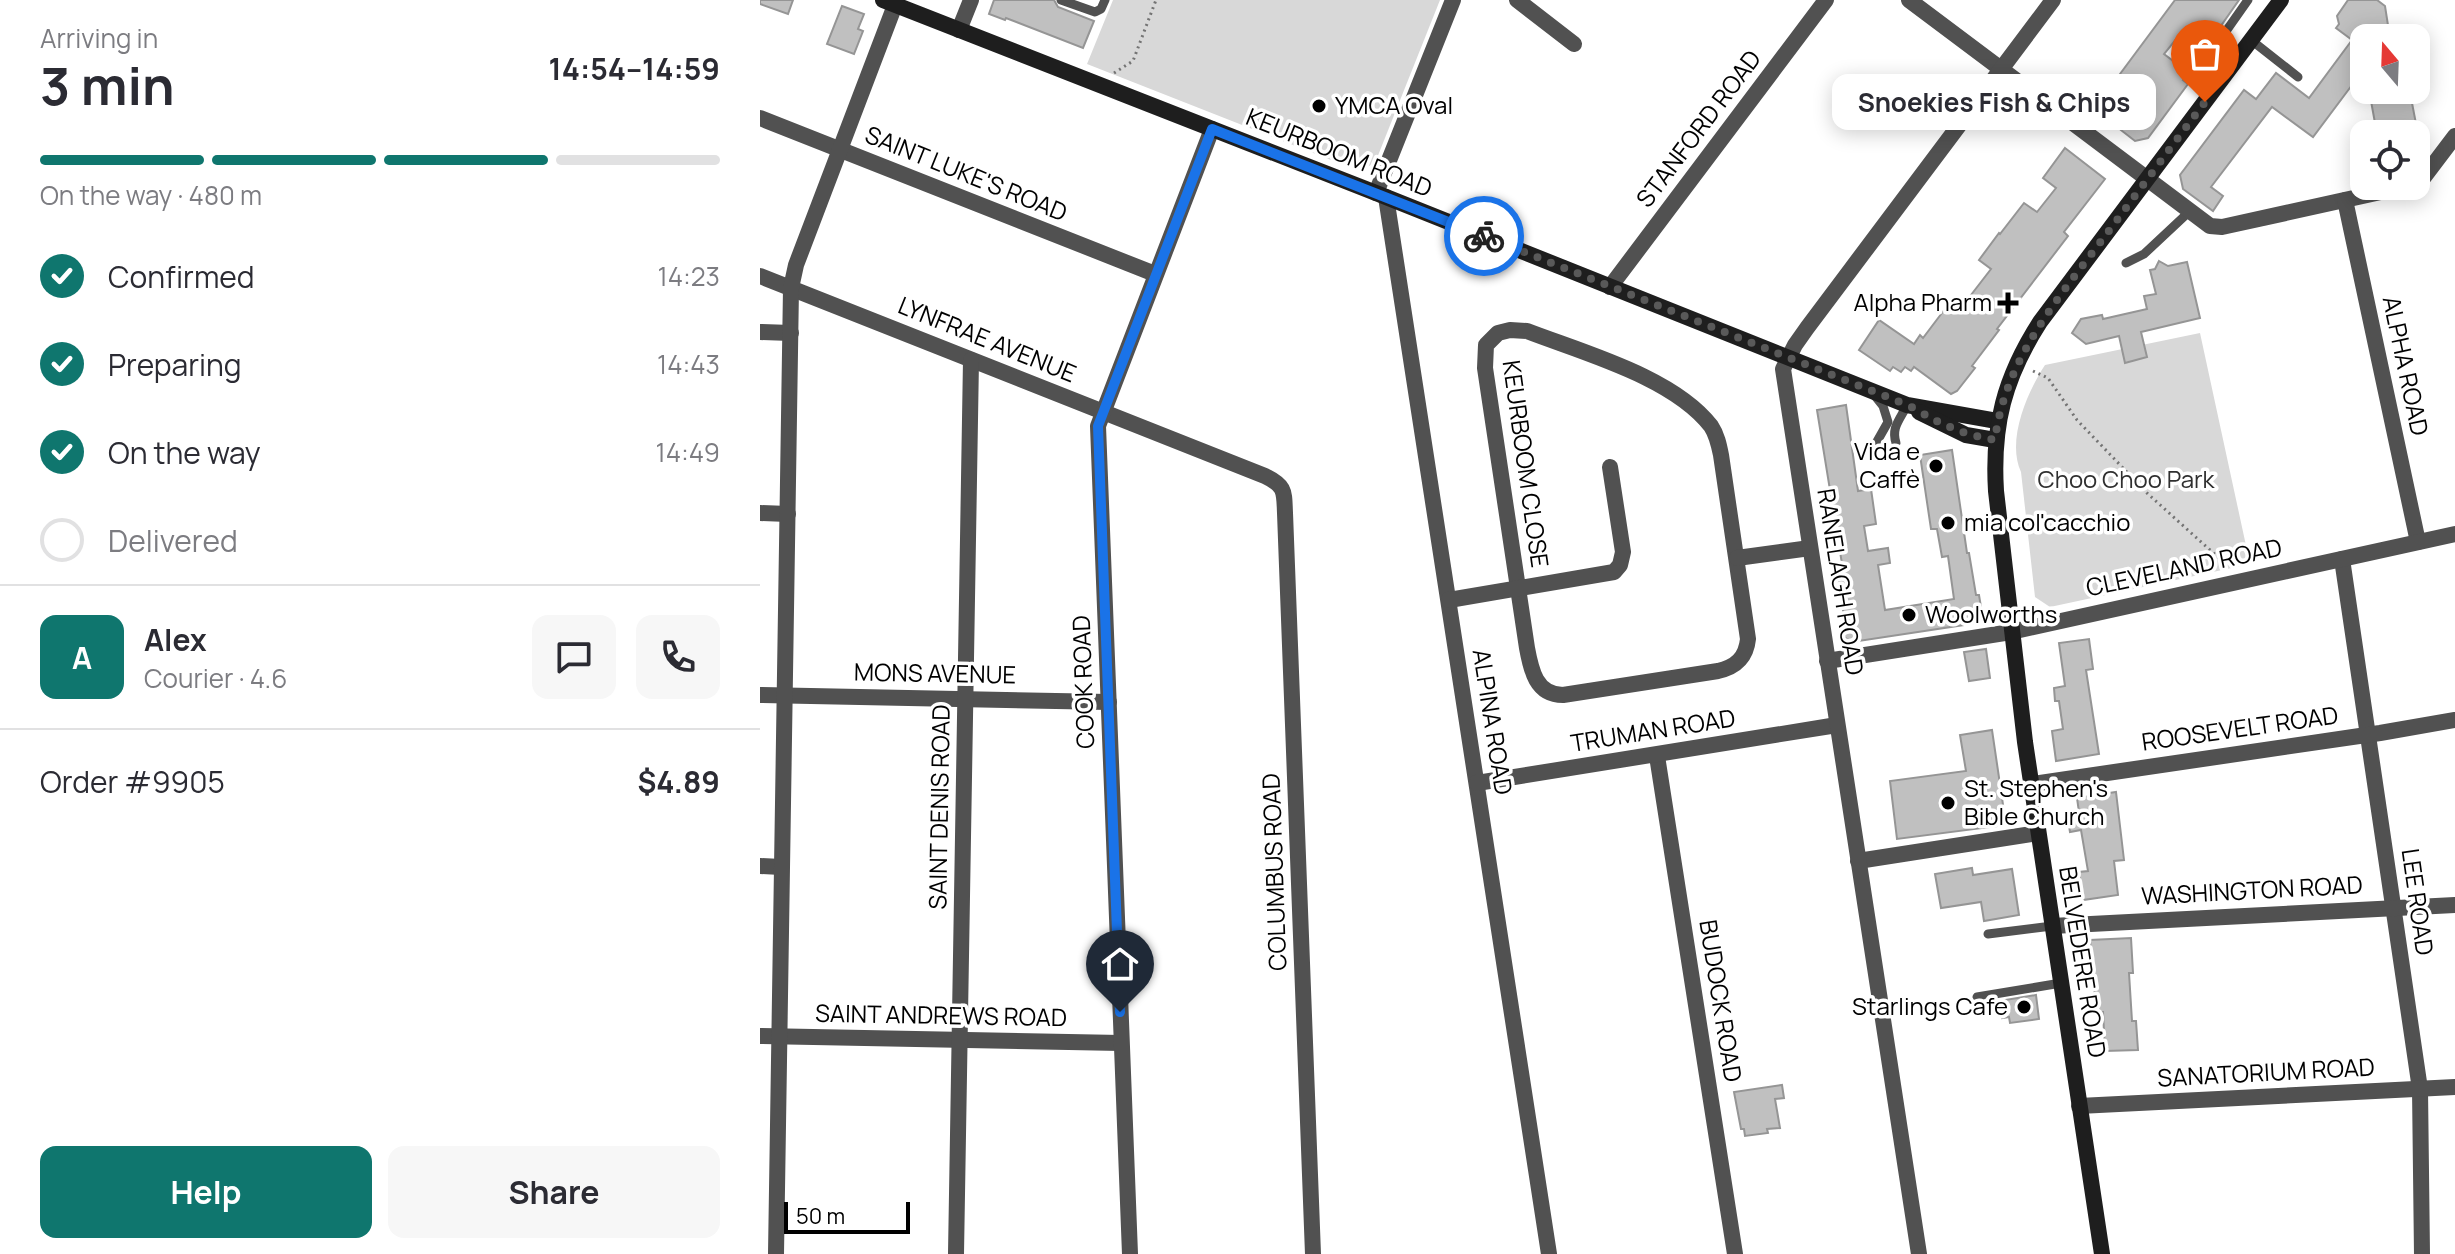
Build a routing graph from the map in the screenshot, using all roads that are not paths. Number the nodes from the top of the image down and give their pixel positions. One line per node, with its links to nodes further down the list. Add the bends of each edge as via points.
1 (971, 0): 12 (street)
2 (1061, 0): 3 (lane, via 1088,10 1099,10)
3 (1105, 0)
4 (1453, 0): 24 (street)
5 (1517, 0): 14 (street)
6 (1826, 0): 31 (street, STANFORD ROAD)
7 (1909, 0): 15 (street)
8 (2053, 0): 15 (street)
9 (2248, 0): 16 (lane, via 2217,44)
10 (2281, 0): 13 (main road, BELVEDERE ROAD)
11 (889, 2): 12 (main road, KEURBOOM ROAD); 21 (street)
12 (959, 30): 19 (main road, KEURBOOM ROAD)
13 (2251, 40): 16 (main road, BELVEDERE ROAD); 17 (lane)
14 (1574, 44)
15 (2001, 69): 23 (street); 35 (street)
16 (2224, 77): 23 (main road, BELVEDERE ROAD)
17 (2298, 77)
18 (760, 118): 21 (street, SAINT LUKE'S ROAD)
19 (1212, 129): 24 (main road, KEURBOOM ROAD); 29 (street, COOK ROAD)
20 (2455, 136): 22 (street)
21 (839, 150): 29 (street, SAINT LUKE'S ROAD); 32 (street)
22 (2430, 169)
23 (2148, 179): 27 (street); 40 (main road, BELVEDERE ROAD, via 2032,335)
24 (1381, 195): 31 (main road, KEURBOOM ROAD); 54 (street, ALPINA ROAD)
25 (2350, 199): 26 (street)
26 (2345, 200): 27 (street, via 2222,227 2210,226); 49 (street, ALPHA ROAD)
27 (2190, 211): 28 (lane, via 2144,254)
28 (2126, 263)
29 (1155, 274): 39 (street, COOK ROAD)
30 (760, 276): 32 (street, LYNFRAE AVENUE)
31 (1610, 287): 35 (main road, KEURBOOM ROAD)
32 (791, 288): 34 (street); 36 (street, LYNFRAE AVENUE)
33 (760, 332): 34 (street)
34 (791, 333): 47 (street)
35 (1788, 358): 37 (main road, KEURBOOM ROAD); 50 (street, RANELAGH ROAD, via 1783,369)
36 (971, 360): 39 (street, LYNFRAE AVENUE); 59 (street, SAINT DENIS ROAD)
37 (1868, 389): 38 (main road, KEURBOOM ROAD); 43 (lane, via 1883,406 1888,422)
38 (1908, 406): 40 (main road, KEURBOOM ROAD); 41 (main road, KEURBOOM ROAD, via 1966,435); 42 (lane, via 1894,427)
39 (1102, 412): 45 (street, LYNFRAE AVENUE, via 1265,476); 60 (street, COOK ROAD, via 1098,430)
40 (1997, 421): 41 (main road, BELVEDERE ROAD)
41 (1995, 440): 55 (main road, BELVEDERE ROAD)
42 (1896, 443)
43 (1875, 445)
44 (1610, 467): 53 (street, KEURBOOM CLOSE, via 1623,552 1617,569)
45 (1282, 488): 88 (street, COLUMBUS ROAD)
46 (760, 513): 47 (street)
47 (788, 514): 58 (street)
48 (2455, 534): 49 (street, CLEVELAND ROAD)
49 (2418, 542): 52 (street, CLEVELAND ROAD)
50 (1810, 543): 51 (street); 56 (street, RANELAGH ROAD)
51 (1736, 554): 53 (street, KEURBOOM CLOSE, via 1748,639 1741,660 1718,671 1554,695 1533,673); 53 (street, KEURBOOM CLOSE, via 1717,438 1694,409 1639,374 1527,331 1510,330 1491,338 1484,354)
52 (2342, 559): 55 (street, CLEVELAND ROAD); 63 (street, LEE ROAD)
53 (1518, 589): 54 (street, KEURBOOM CLOSE)
54 (1449, 600): 65 (street, ALPINA ROAD)
55 (2011, 632): 56 (street, CLEVELAND ROAD); 66 (main road, BELVEDERE ROAD)
56 (1827, 661): 62 (street, RANELAGH ROAD)
57 (760, 695): 58 (street, MONS AVENUE)
58 (784, 695): 59 (street, MONS AVENUE); 70 (street)
59 (965, 698): 60 (street, MONS AVENUE); 79 (street, SAINT DENIS ROAD)
60 (1109, 702): 80 (street, COOK ROAD)
61 (2455, 720): 63 (street, ROOSEVELT ROAD)
62 (1837, 725): 64 (street, TRUMAN ROAD); 68 (street, RANELAGH ROAD)
63 (2368, 735): 66 (street, ROOSEVELT ROAD); 72 (street, LEE ROAD)
64 (1657, 756): 65 (street, TRUMAN ROAD); 90 (street, BUDOCK ROAD)
65 (1477, 783): 89 (street, ALPINA ROAD)
66 (2032, 784): 67 (main road, BELVEDERE ROAD)
67 (2038, 833): 68 (street); 73 (main road, BELVEDERE ROAD)
68 (1858, 861): 91 (street, RANELAGH ROAD)
69 (760, 866): 70 (street)
70 (781, 867): 78 (street)
71 (2455, 905): 72 (street, WASHINGTON ROAD)
72 (2394, 908): 73 (street, WASHINGTON ROAD); 82 (street, LEE ROAD)
73 (2052, 926): 74 (lane); 75 (main road, BELVEDERE ROAD)
74 (1988, 934)
75 (2061, 983): 76 (lane); 83 (main road, BELVEDERE ROAD)
76 (1977, 997)
77 (760, 1036): 78 (street, SAINT ANDREWS ROAD)
78 (779, 1037): 79 (street, SAINT ANDREWS ROAD); 84 (street)
79 (960, 1039): 80 (street, SAINT ANDREWS ROAD); 86 (street, SAINT DENIS ROAD)
80 (1121, 1043): 87 (street, COOK ROAD)
81 (2455, 1087): 82 (street, SANATORIUM ROAD)
82 (2420, 1089): 83 (street, SANATORIUM ROAD); 93 (street, LEE ROAD)
83 (2079, 1106): 92 (main road, BELVEDERE ROAD)
84 (768, 1218): 85 (street)
85 (776, 1254)
86 (956, 1254)
87 (1130, 1254)
88 (1313, 1254)
89 (1549, 1254)
90 (1735, 1254)
91 (1919, 1254)
92 (2102, 1254)
93 (2422, 1254)

